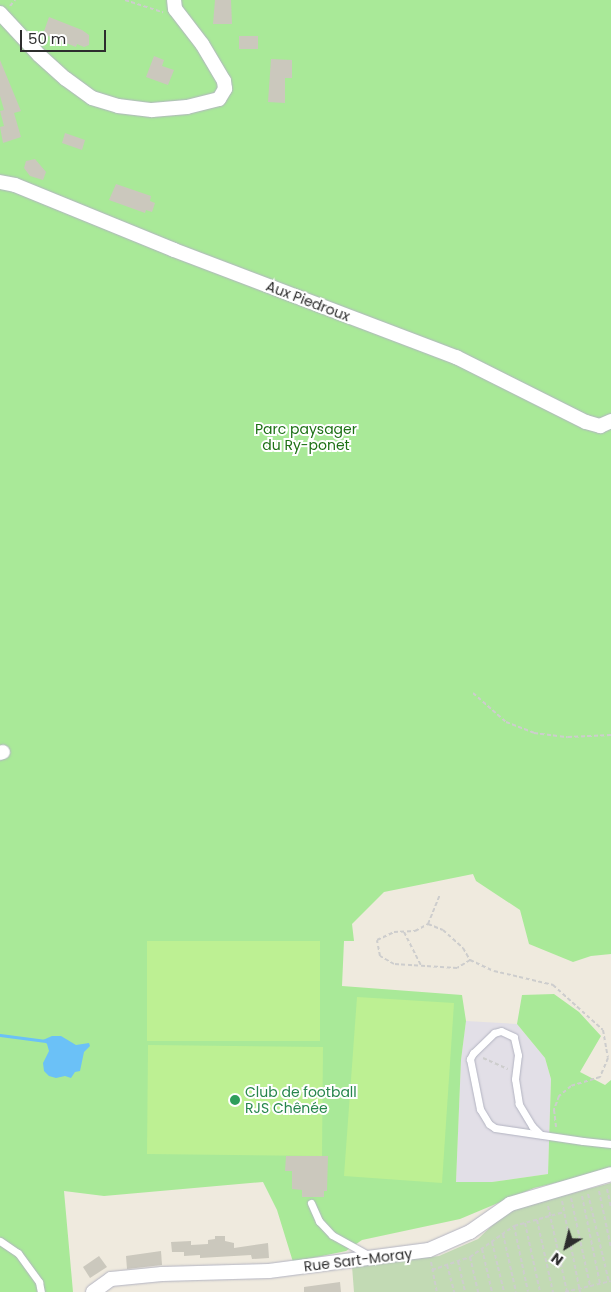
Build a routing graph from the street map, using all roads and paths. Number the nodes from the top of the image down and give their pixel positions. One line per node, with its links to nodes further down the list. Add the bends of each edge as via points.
1 (125, 0): 2 (path, via 163,12)
2 (175, 4): 3 (street, via 224,81 225,89 219,99 187,107 152,110 118,106 92,98 59,73)
3 (0, 13)
4 (0, 182): 5 (street, Aux Piedroux, via 15,185 174,250 456,357 586,422 604,425)
5 (611, 421)
6 (473, 693): 7 (path, via 506,722 534,733 568,737)
7 (611, 735)
8 (440, 895): 9 (path)
9 (428, 924): 10 (path, via 415,931); 11 (path, via 444,930 463,948)
10 (404, 932): 12 (path); 12 (path, via 394,932 377,940 380,956 394,964)
11 (470, 960): 12 (path, via 457,968); 16 (path, via 494,971 553,985 603,1030 608,1058 600,1077 571,1086 559,1096 554,1110)
12 (421, 966)
13 (480, 1056): 14 (path)
14 (516, 1073): 15 (lane, via 518,1104); 15 (lane, via 518,1046 508,1033 501,1031 488,1037 470,1059 480,1109 489,1124 495,1128)
15 (540, 1134): 16 (lane)
16 (557, 1137): 17 (lane)
17 (611, 1144)
18 (611, 1174): 21 (street, Rue Sart-Moray)
19 (607, 1189): 27 (path)
20 (599, 1191): 36 (path)
21 (545, 1192): 29 (path); 38 (street, Rue Sart-Moray, via 510,1204 470,1232)
22 (588, 1194): 44 (path)
23 (582, 1195): 45 (path)
24 (571, 1198): 46 (path)
25 (562, 1200): 28 (path)
26 (311, 1203): 40 (lane, via 319,1220 332,1235)
27 (611, 1208)
28 (564, 1212): 29 (path); 47 (path)
29 (550, 1216): 30 (path); 60 (path)
30 (536, 1220): 31 (path); 59 (path)
31 (525, 1223): 32 (path); 58 (path)
32 (514, 1226): 33 (path); 57 (path)
33 (503, 1234): 35 (path); 56 (path)
34 (0, 1241): 48 (lane, via 18,1253)
35 (492, 1242): 37 (path); 55 (path)
36 (611, 1248)
37 (482, 1249): 39 (path); 54 (path)
38 (429, 1250): 40 (street, Rue Sart-Moray); 43 (path)
39 (470, 1257): 41 (path); 53 (path)
40 (374, 1259): 49 (street, Rue Sart-Moray, via 270,1271 112,1279)
41 (458, 1261): 42 (path); 52 (path)
42 (447, 1265): 43 (path); 51 (path)
43 (432, 1270): 50 (path)
44 (610, 1282): 45 (path)
45 (600, 1284): 46 (path)
46 (590, 1286): 47 (path)
47 (579, 1290): 60 (path)
48 (41, 1292)
49 (93, 1292)
50 (437, 1292)
51 (454, 1292)
52 (465, 1292)
53 (478, 1292)
54 (492, 1292)
55 (504, 1292)
56 (516, 1292)
57 (528, 1292)
58 (540, 1292)
59 (553, 1292)
60 (566, 1292)

